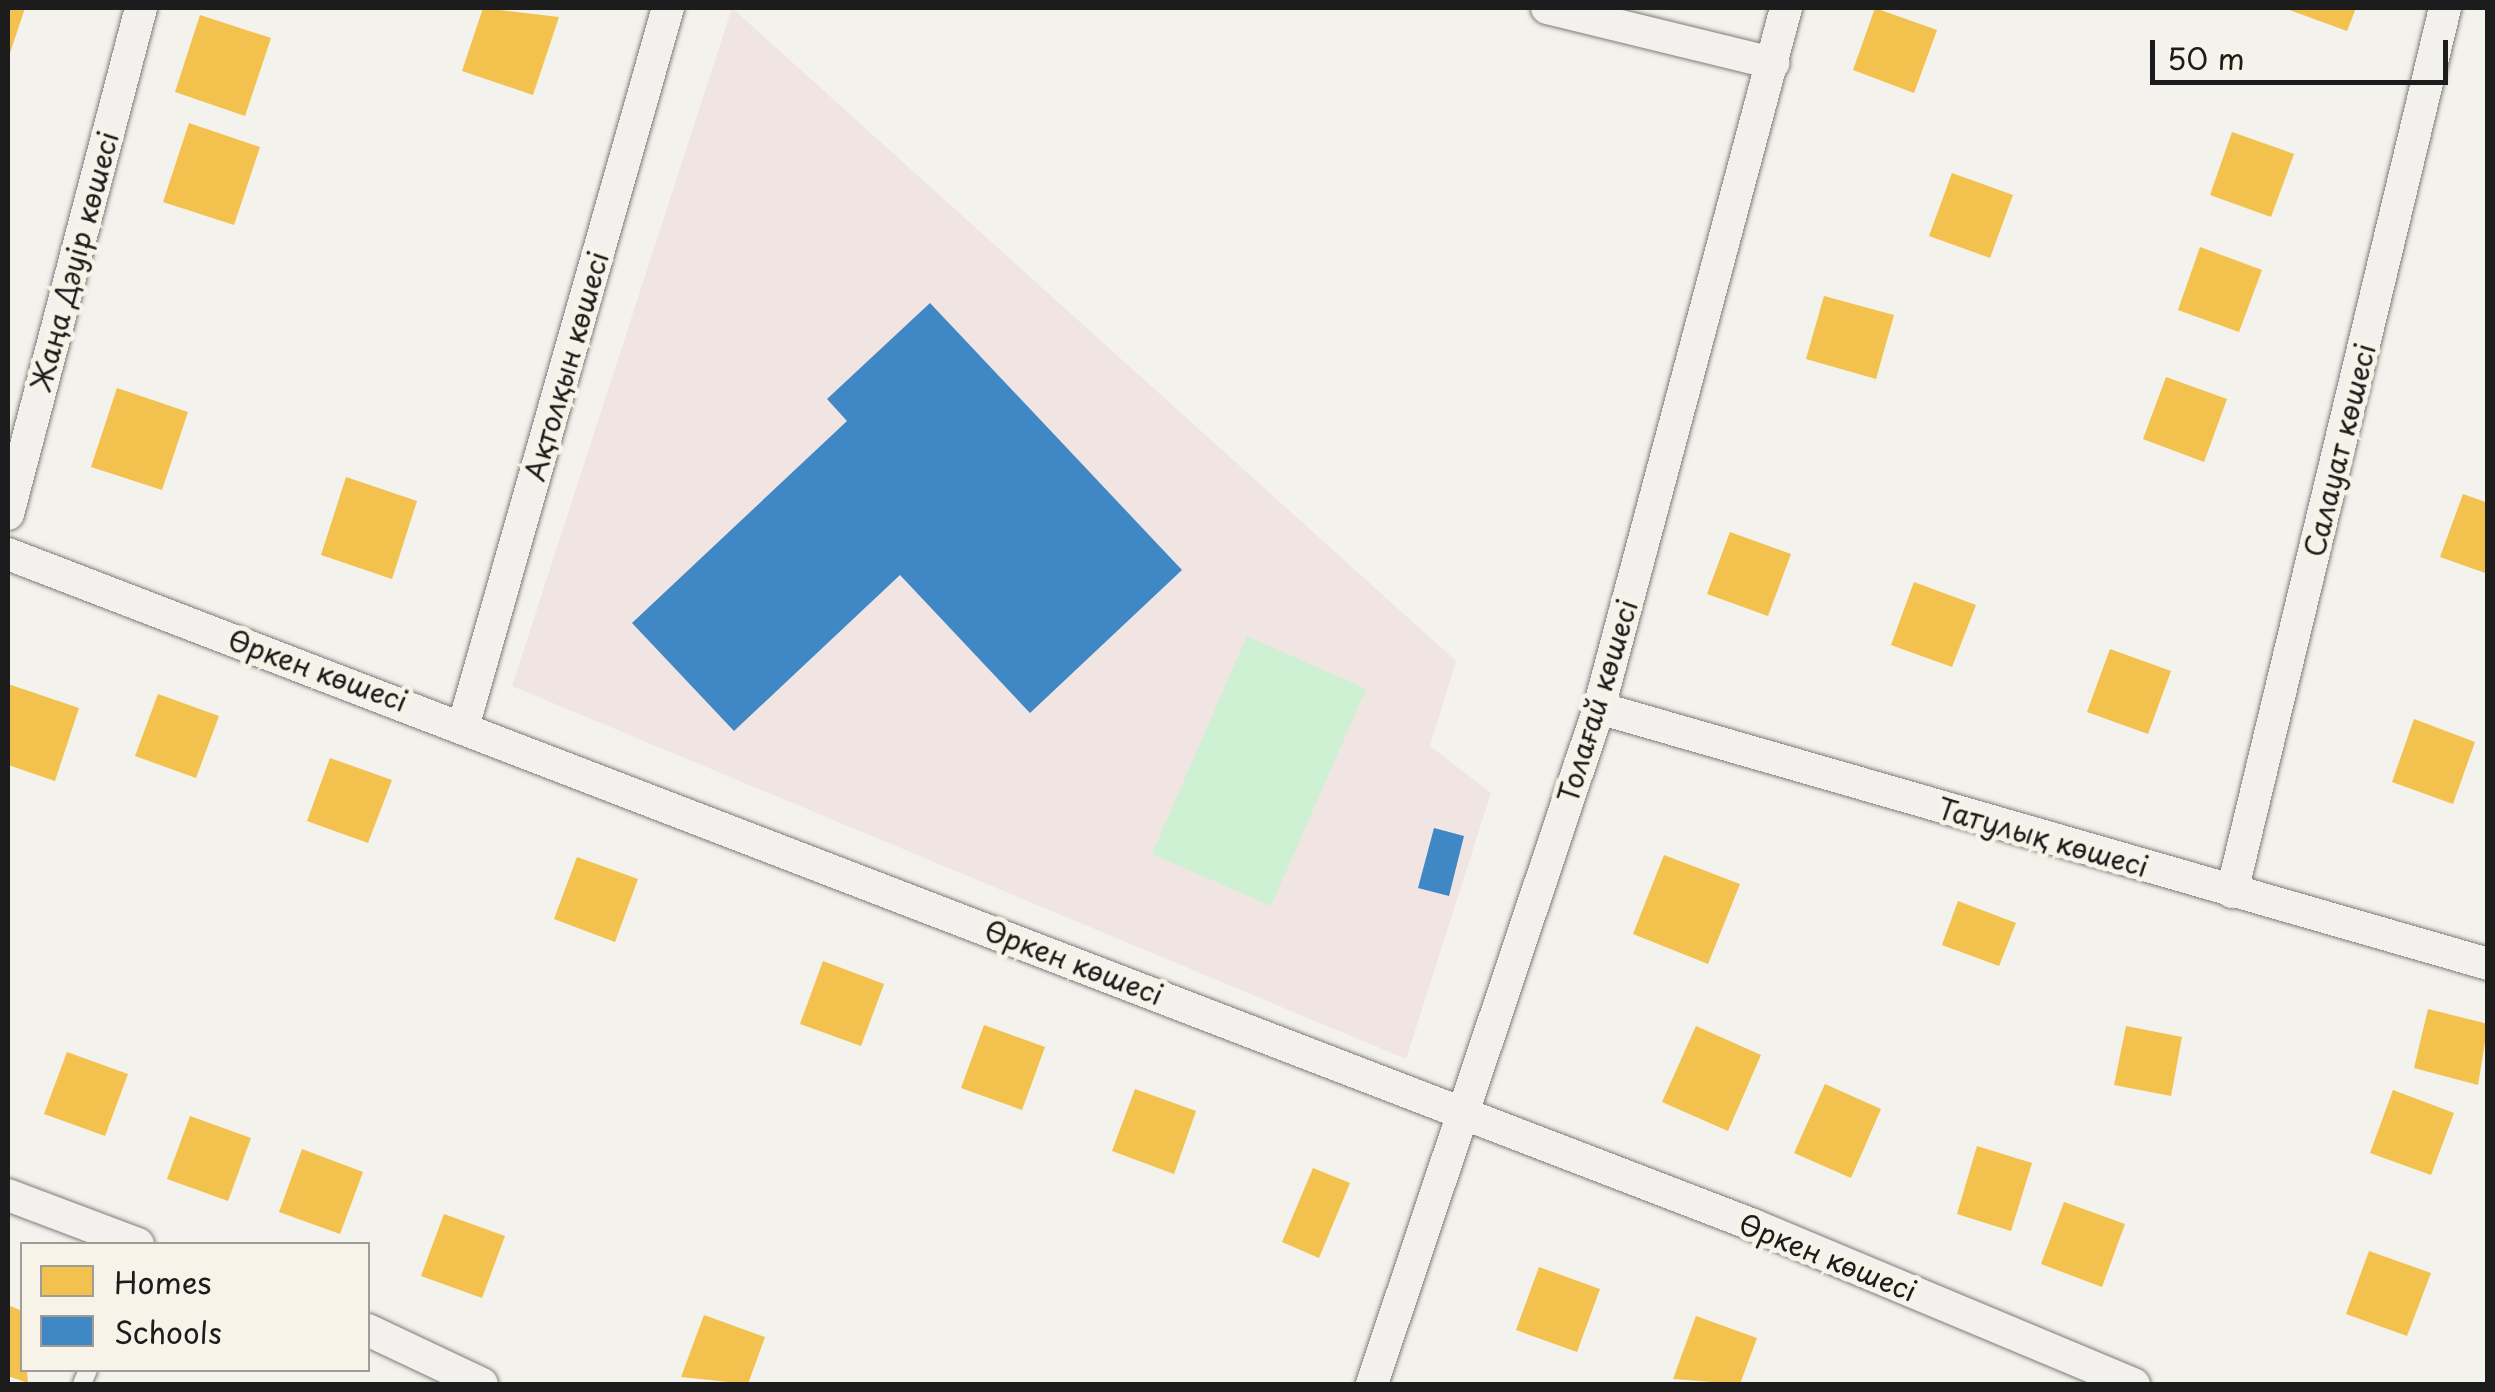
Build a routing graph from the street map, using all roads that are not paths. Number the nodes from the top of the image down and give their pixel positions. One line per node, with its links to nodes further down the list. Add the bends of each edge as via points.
1 (141, 8): 7 (street, Жаңа Дәуір көшесі)
2 (668, 8): 10 (street, Ақтолқын көшесі)
3 (1547, 8): 6 (street)
4 (1786, 8): 6 (street, Толағай көшесі)
5 (2445, 8): 11 (street, Салауат көшесі)
6 (1773, 63): 9 (street, Толағай көшесі)
7 (8, 514)
8 (8, 554): 10 (street, Өркен көшесі)
9 (1599, 708): 11 (street, Татулық көшесі); 13 (street, Толағай көшесі)
10 (464, 724): 13 (street, Өркен көшесі)
11 (2232, 892): 12 (street, Татулық көшесі)
12 (2488, 964)
13 (1470, 1116): 18 (street, Толағай көшесі); 19 (street, Өркен көшесі)
14 (8, 1196): 15 (street)
15 (133, 1242)
16 (370, 1331): 17 (street)
17 (482, 1384)
18 (1372, 1384)
19 (2134, 1384)

